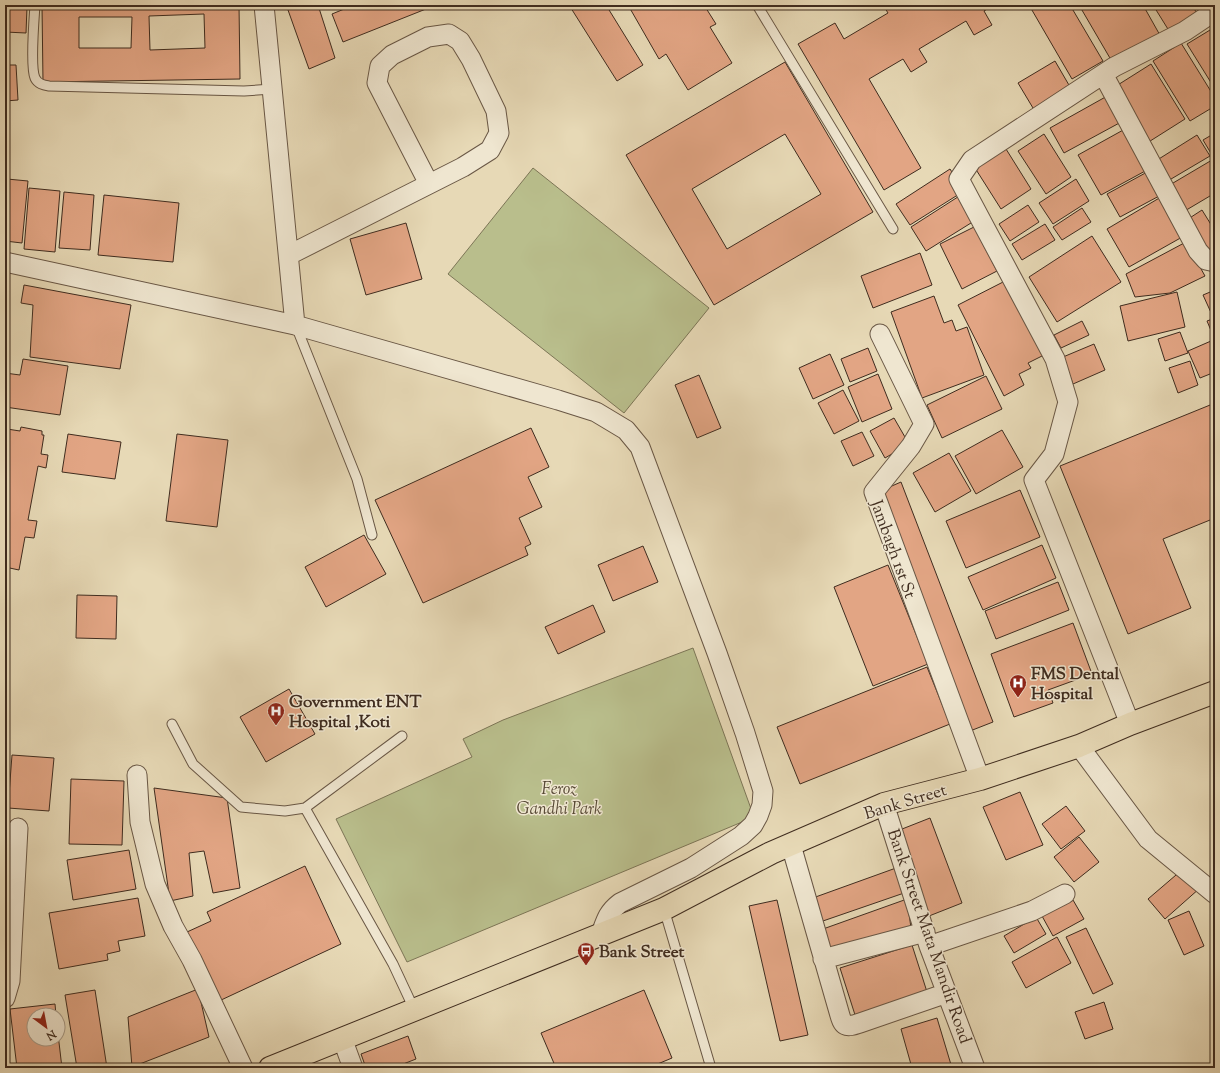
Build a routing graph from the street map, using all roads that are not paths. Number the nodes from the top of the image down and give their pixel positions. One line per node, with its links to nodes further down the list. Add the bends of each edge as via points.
1 (35, 5): 6 (lane, via 34,73 36,80 41,84 244,91)
2 (264, 5): 6 (street)
3 (757, 5): 8 (lane)
4 (1215, 11): 5 (street, via 1185,31)
5 (1103, 74): 11 (street, via 1198,252 1206,260); 17 (street, via 972,160 960,179 1055,359 1068,402 1054,454 1034,480)
6 (272, 89): 9 (street)
7 (429, 184): 7 (street, via 490,150 499,132 496,111 472,59 460,41 449,34 428,37 392,55 380,66 377,83); 9 (street)
8 (893, 229)
9 (288, 255): 12 (street)
10 (5, 262): 12 (street)
11 (1215, 262)
12 (296, 325): 14 (lane, via 357,479); 29 (street, via 596,412 626,430 640,447 745,733 763,791 762,805 753,825 741,836 691,868 620,902 606,918)
13 (880, 334): 21 (street, Jambagh 1st St, via 924,424 911,446 874,492)
14 (372, 535)
15 (1215, 692): 17 (main road, Bank Street)
16 (172, 724): 23 (lane, via 193,764 241,807 284,811)
17 (1130, 724): 19 (main road, Bank Street)
18 (402, 736): 23 (lane)
19 (1078, 746): 21 (main road, Bank Street); 27 (street, via 1148,839)
20 (137, 775): 36 (street, via 140,822 155,884)
21 (980, 779): 22 (main road, Bank Street)
22 (884, 804): 25 (main road, Bank Street); 30 (street, Bank Street Mata Mandir Road)
23 (304, 808): 34 (lane, via 393,964)
24 (18, 828): 33 (street, via 10,981)
25 (791, 845): 28 (main road, Bank Street); 31 (street)
26 (1065, 894): 30 (street, via 1032,911)
27 (1215, 894)
28 (664, 909): 29 (main road, Bank Street); 39 (lane)
29 (601, 934): 34 (main road, Bank Street)
30 (927, 939): 31 (street); 32 (street, Bank Street Mata Mandir Road)
31 (824, 959): 32 (street, via 842,1022 848,1027)
32 (947, 993): 40 (street, Bank Street Mata Mandir Road)
33 (5, 998)
34 (414, 1009): 35 (main road, Bank Street)
35 (342, 1038): 37 (main road, Bank Street); 38 (street)
36 (243, 1068)
37 (270, 1068)
38 (353, 1068)
39 (711, 1068)
40 (976, 1068)

